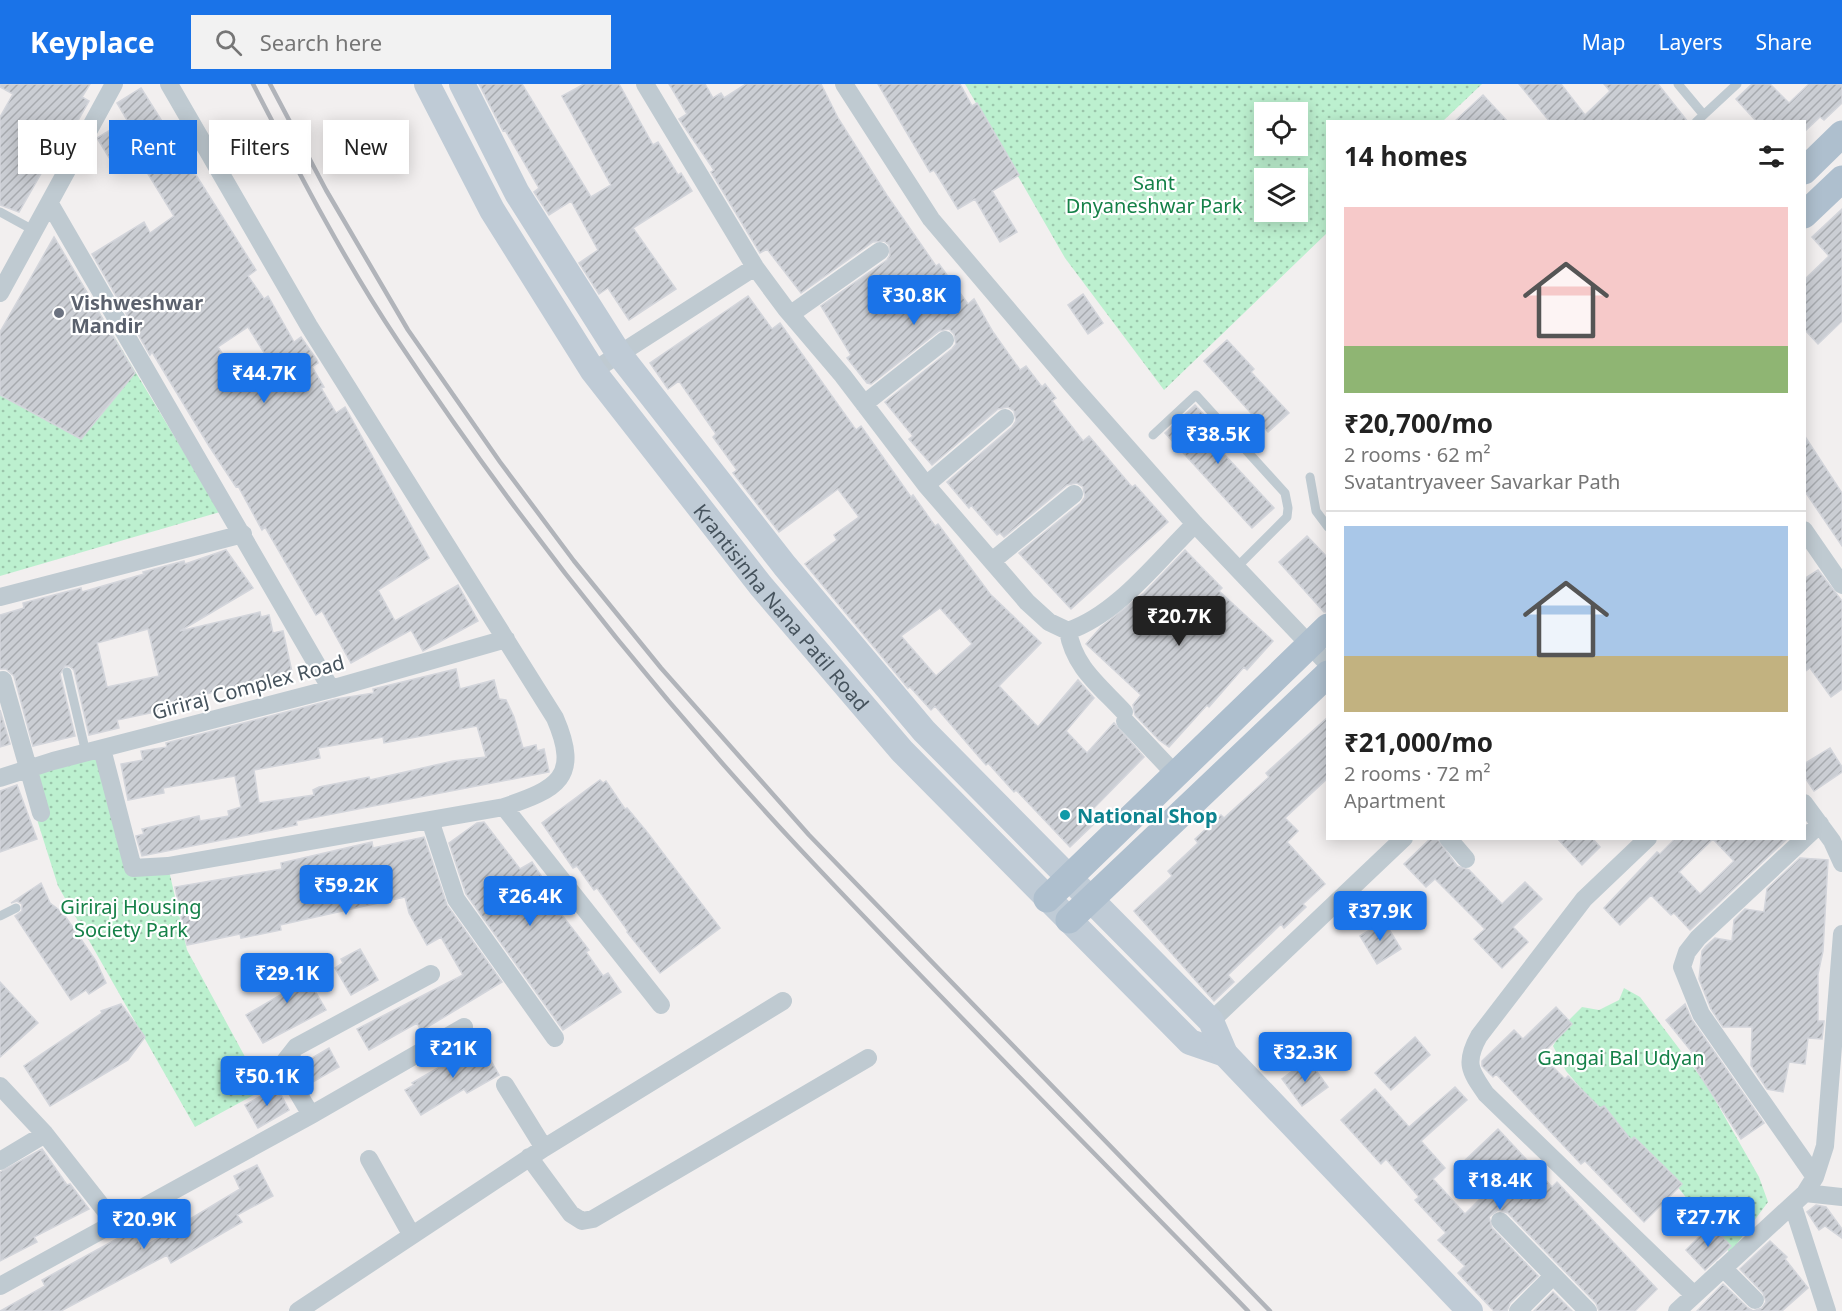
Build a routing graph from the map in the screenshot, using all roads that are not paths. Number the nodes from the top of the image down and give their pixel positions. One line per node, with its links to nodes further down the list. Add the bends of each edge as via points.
1 (114, 84): 13 (street)
2 (169, 84): 40 (street, via 309,326)
3 (428, 84): 23 (main road, Krantisinha Nana Patil Road, via 492,210)
4 (462, 84): 22 (main road, Krantisinha Nana Patil Road, via 517,193)
5 (645, 84): 18 (street)
6 (844, 84): 30 (street, via 932,219)
7 (1678, 84): 9 (lane)
8 (1737, 84): 9 (lane)
9 (1700, 118)
10 (1842, 134): 11 (main road)
11 (1806, 169)
12 (1842, 179): 15 (main road)
13 (50, 204): 16 (street); 33 (street, via 167,410)
14 (0, 212): 16 (lane)
15 (1806, 213)
16 (35, 231): 19 (street)
17 (880, 251): 20 (street)
18 (755, 267): 20 (street); 22 (street)
19 (0, 293)
20 (791, 314): 24 (street)
21 (945, 340): 24 (street)
22 (619, 354): 23 (street); 62 (main road, Krantisinha Nana Patil Road, via 873,672 924,731)
23 (593, 371): 63 (main road, Krantisinha Nana Patil Road, via 843,684 902,751)
24 (864, 404): 28 (street)
25 (1005, 418): 28 (street)
26 (1153, 435): 35 (lane, via 1196,395 1285,494 1287,517)
27 (1310, 477): 31 (lane, via 1316,511)
28 (926, 485): 34 (street)
29 (1074, 494): 34 (street)
30 (1195, 524): 35 (street); 38 (street, via 1106,612)
31 (1326, 524)
32 (1806, 533): 36 (street)
33 (243, 534): 37 (street); 45 (street)
34 (992, 561): 38 (street, via 1027,602 1049,622)
35 (1237, 567): 39 (street)
36 (1842, 585)
37 (0, 597)
38 (1068, 631): 48 (street, via 1078,662)
39 (1319, 635): 41 (street); 48 (main road)
40 (506, 639): 45 (street, Giriraj Complex Road); 51 (street, via 555,718 568,759 562,774 540,795)
41 (1326, 658)
42 (67, 672): 46 (lane)
43 (1326, 676): 64 (main road)
44 (3, 680): 47 (street)
45 (331, 689): 46 (street, Giriraj Complex Road)
46 (94, 751): 47 (street, Giriraj Complex Road); 53 (street, via 133,868 168,866)
47 (27, 770): 49 (street, Giriraj Complex Road); 52 (street)
48 (1176, 775): 62 (main road)
49 (0, 778)
50 (1806, 806): 54 (street)
51 (504, 807): 53 (street); 71 (street)
52 (41, 813)
53 (430, 820): 74 (street, via 456,899)
54 (1820, 824): 55 (street); 61 (street)
55 (1806, 837)
56 (1402, 840): 72 (street)
57 (1450, 840): 60 (street)
58 (1646, 840): 94 (street, via 1584,899 1479,1036 1471,1052 1470,1071 1486,1094)
59 (1803, 840): 85 (street, via 1698,938 1682,967 1701,1014)
60 (1466, 859)
61 (1842, 863)
62 (1069, 877): 63 (main road); 64 (main road, Krantisinha Nana Patil Road)
63 (1047, 898): 67 (main road, Krantisinha Nana Patil Road)
64 (1091, 899): 67 (main road); 72 (main road, Krantisinha Nana Patil Road)
65 (16, 908): 66 (lane)
66 (0, 916)
67 (1069, 920): 75 (main road, Krantisinha Nana Patil Road, via 1190,1042)
68 (1842, 934): 79 (street)
69 (431, 974): 80 (street, via 296,1047 285,1061 285,1071)
70 (783, 1001): 82 (street)
71 (661, 1005)
72 (1211, 1021): 75 (main road, Krantisinha Nana Patil Road)
73 (464, 1027): 80 (street)
74 (555, 1038)
75 (1225, 1054): 97 (main road, Krantisinha Nana Patil Road)
76 (868, 1058): 82 (street, via 593,1219 582,1221 571,1214)
77 (505, 1085): 82 (street)
78 (0, 1086): 81 (street)
79 (1836, 1089): 85 (street)
80 (311, 1115): 89 (street)
81 (45, 1134): 84 (street); 89 (street)
82 (537, 1153): 90 (street)
83 (369, 1159): 90 (street)
84 (0, 1161)
85 (1815, 1177): 87 (street)
86 (1842, 1197): 87 (street)
87 (1799, 1200): 91 (street); 101 (street)
88 (1500, 1221): 92 (street)
89 (115, 1223): 93 (street)
90 (411, 1234): 96 (street)
91 (1723, 1268): 94 (street); 95 (street)
92 (1553, 1276): 98 (street); 99 (street)
93 (0, 1286)
94 (1694, 1295): 100 (street)
95 (1755, 1300)
96 (298, 1311)
97 (1470, 1311)
98 (1518, 1311)
99 (1588, 1311)
100 (1677, 1311)
101 (1827, 1311)

